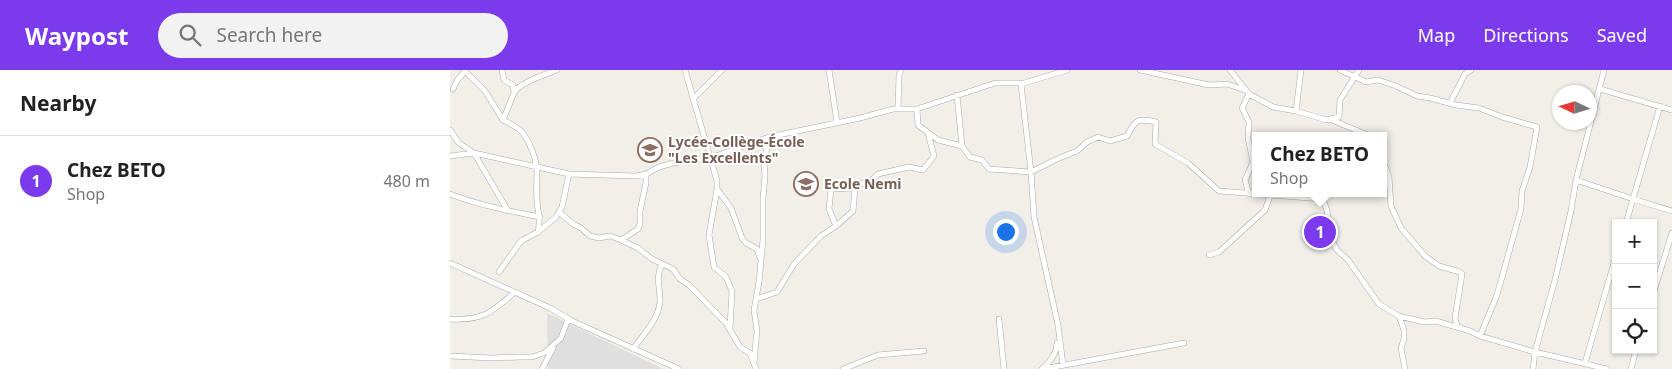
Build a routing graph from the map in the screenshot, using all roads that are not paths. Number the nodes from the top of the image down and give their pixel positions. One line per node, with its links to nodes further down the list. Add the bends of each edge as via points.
1 (465, 70): 18 (street); 31 (street, via 485,91)
2 (502, 70): 21 (street, via 504,80 512,85)
3 (557, 70): 21 (street, via 521,85)
4 (685, 70): 23 (street)
5 (722, 70): 23 (street)
6 (829, 70): 32 (street)
7 (901, 70): 26 (street, via 898,75)
8 (1067, 70): 17 (street)
9 (1140, 70): 20 (street, via 1209,85 1227,84)
10 (1301, 70): 29 (street)
11 (1340, 70): 16 (street)
12 (1359, 70): 16 (street)
13 (1471, 70): 24 (street, via 1465,74)
14 (1604, 70): 19 (street)
15 (1233, 71): 20 (street)
16 (1355, 76): 24 (street, via 1366,82 1378,80 1417,96); 30 (street, via 1340,100 1339,117)
17 (1020, 84): 22 (street, via 995,82); 44 (street)
18 (453, 89)
19 (1600, 89): 25 (street); 48 (street)
20 (1247, 92): 29 (street, via 1273,107); 40 (street, via 1242,108 1250,122 1248,138)
21 (514, 93): 31 (street)
22 (958, 95): 27 (street); 37 (street)
23 (693, 98): 41 (street)
24 (1450, 103): 84 (street, via 1478,108 1537,127 1521,209 1497,295)
25 (1660, 106): 28 (street); 58 (street)
26 (898, 109): 27 (street); 32 (street)
27 (917, 109): 35 (street, via 918,125)
28 (1672, 110)
29 (1296, 111): 30 (street)
30 (1330, 119): 34 (street)
31 (503, 120): 43 (street, via 525,136)
32 (837, 122): 36 (street)
33 (450, 130): 38 (street, via 459,143)
34 (1361, 132)
35 (928, 133): 37 (street, via 938,140); 49 (street, via 934,156 924,170 910,166 878,174)
36 (769, 137): 41 (street); 69 (street, via 764,163)
37 (962, 146): 44 (street, via 970,157 982,160 989,169)
38 (474, 153): 39 (street); 43 (street); 59 (street)
39 (450, 156)
40 (1252, 157)
41 (710, 158): 47 (street, via 673,163); 50 (street)
42 (1252, 164): 52 (street, via 1245,180)
43 (536, 167): 46 (street); 62 (street)
44 (1031, 172): 52 (street, via 1077,151 1098,137 1110,141 1127,136 1135,122 1141,119 1156,122 1156,144 1188,163 1219,190); 81 (street, via 1034,217)
45 (1387, 172): 83 (street, via 1391,206 1400,228 1438,266 1462,274 1455,318 1457,326)
46 (569, 174): 47 (street); 61 (street)
47 (646, 174): 67 (street, via 638,229)
48 (1576, 180): 58 (street); 89 (street, via 1555,280)
49 (856, 188): 64 (street, via 853,211); 64 (street, via 831,189 829,209)
50 (718, 189): 69 (street, via 731,208 742,238 757,249); 82 (street, via 709,235 714,267 726,277 732,291)
51 (450, 194): 59 (street)
52 (1249, 194): 53 (street)
53 (1252, 194)
54 (1270, 197): 68 (street, via 1265,210 1218,252)
55 (1288, 197): 57 (street)
56 (1325, 197): 57 (street)
57 (1323, 199): 77 (street, via 1331,239 1337,250 1348,260 1379,304)
58 (1633, 200): 60 (street); 63 (street)
59 (508, 211): 62 (street)
60 (1672, 211)
61 (559, 212): 65 (street); 67 (street, via 590,236 610,236)
62 (540, 216): 65 (street)
63 (1627, 219)
64 (836, 226): 76 (street, via 821,236 794,264 777,292)
65 (538, 232): 73 (street, via 521,241)
66 (1672, 233): 74 (street)
67 (621, 240): 71 (street)
68 (1209, 255)
69 (761, 261): 76 (street)
70 (450, 263): 75 (street)
71 (662, 264): 82 (street, via 673,269); 87 (street, via 657,279 659,309)
72 (1614, 264): 93 (street)
73 (499, 272)
74 (1657, 281)
75 (514, 293): 78 (street, via 484,316 469,320); 79 (street)
76 (756, 299): 92 (street)
77 (1399, 316): 83 (street, via 1424,322 1436,321); 101 (street, via 1404,330 1401,348)
78 (450, 319)
79 (568, 319): 86 (street, via 561,338); 87 (street)
80 (999, 319): 99 (street)
81 (1058, 325): 94 (street); 100 (street, via 1057,347)
82 (730, 328): 92 (street, via 740,347 750,353)
83 (1462, 329): 84 (street)
84 (1480, 336): 89 (street)
85 (1184, 344): 94 (street)
86 (554, 345): 91 (street, via 532,357); 95 (street)
87 (633, 348): 96 (street)
88 (924, 351): 98 (street, via 878,354)
89 (1535, 352): 93 (street); 102 (street)
90 (1635, 354): 104 (street)
91 (450, 356)
92 (754, 362): 97 (street)
93 (1585, 363): 103 (street)
94 (1063, 365): 100 (street)
95 (542, 369)
96 (679, 369)
97 (756, 369)
98 (843, 369)
99 (1004, 369)
100 (1043, 369)
101 (1405, 369)
102 (1532, 369)
103 (1607, 369)
104 (1631, 369)

